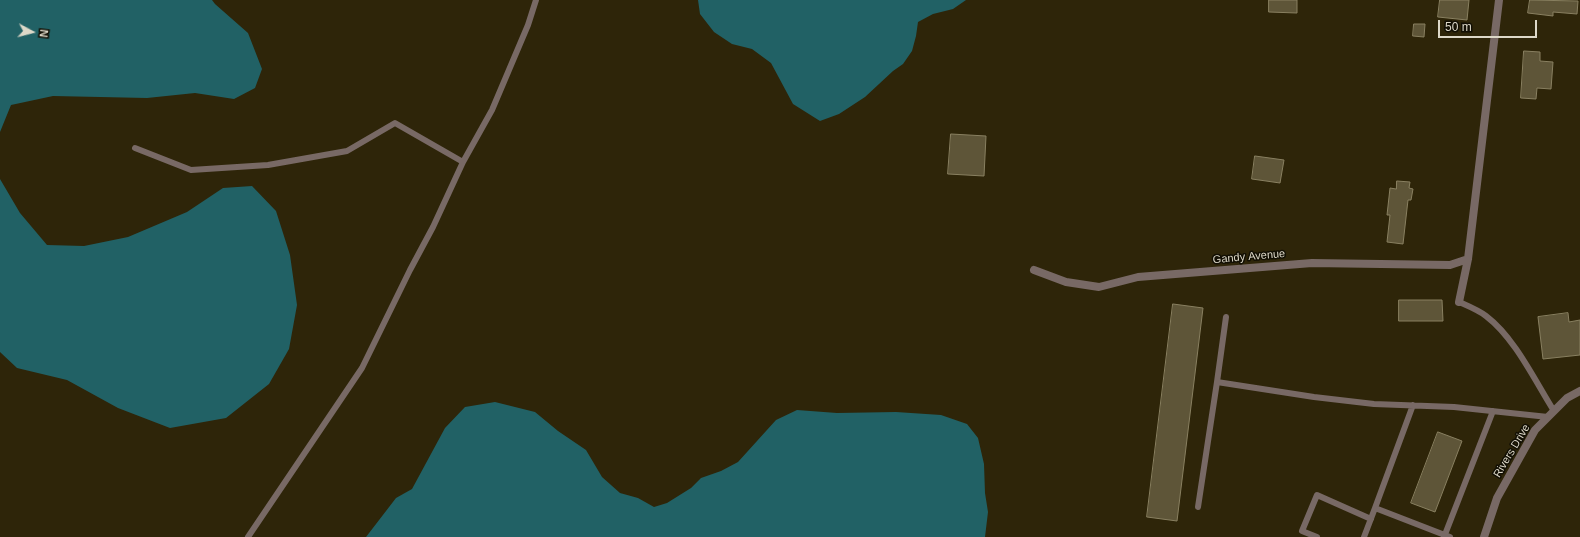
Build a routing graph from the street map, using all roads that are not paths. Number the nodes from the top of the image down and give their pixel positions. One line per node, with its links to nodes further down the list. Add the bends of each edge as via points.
1 (536, 0): 4 (lane, via 492,110)
2 (1499, 0): 5 (street)
3 (135, 148): 4 (lane, via 191,170 268,165 346,151 395,123)
4 (463, 162): 18 (lane, via 362,368)
5 (1468, 259): 6 (street, Gandy Avenue, via 1450,265 1312,263 1138,277 1099,287 1066,282); 7 (street)
6 (1034, 270)
7 (1459, 302): 13 (lane, via 1485,315 1497,325 1514,346)
8 (1226, 317): 9 (lane)
9 (1217, 382): 11 (lane, via 1322,398); 14 (lane)
10 (1580, 391): 13 (street, Rivers Drive, via 1567,398)
11 (1413, 405): 12 (lane); 15 (lane)
12 (1493, 411): 13 (lane); 17 (lane)
13 (1551, 414): 21 (street, Rivers Drive, via 1535,430 1497,498)
14 (1198, 507)
15 (1375, 508): 16 (lane); 17 (lane)
16 (1371, 519): 19 (lane, via 1317,495 1302,531); 20 (lane)
17 (1446, 536)
18 (248, 537)
19 (1316, 537)
20 (1364, 537)
21 (1484, 537)

